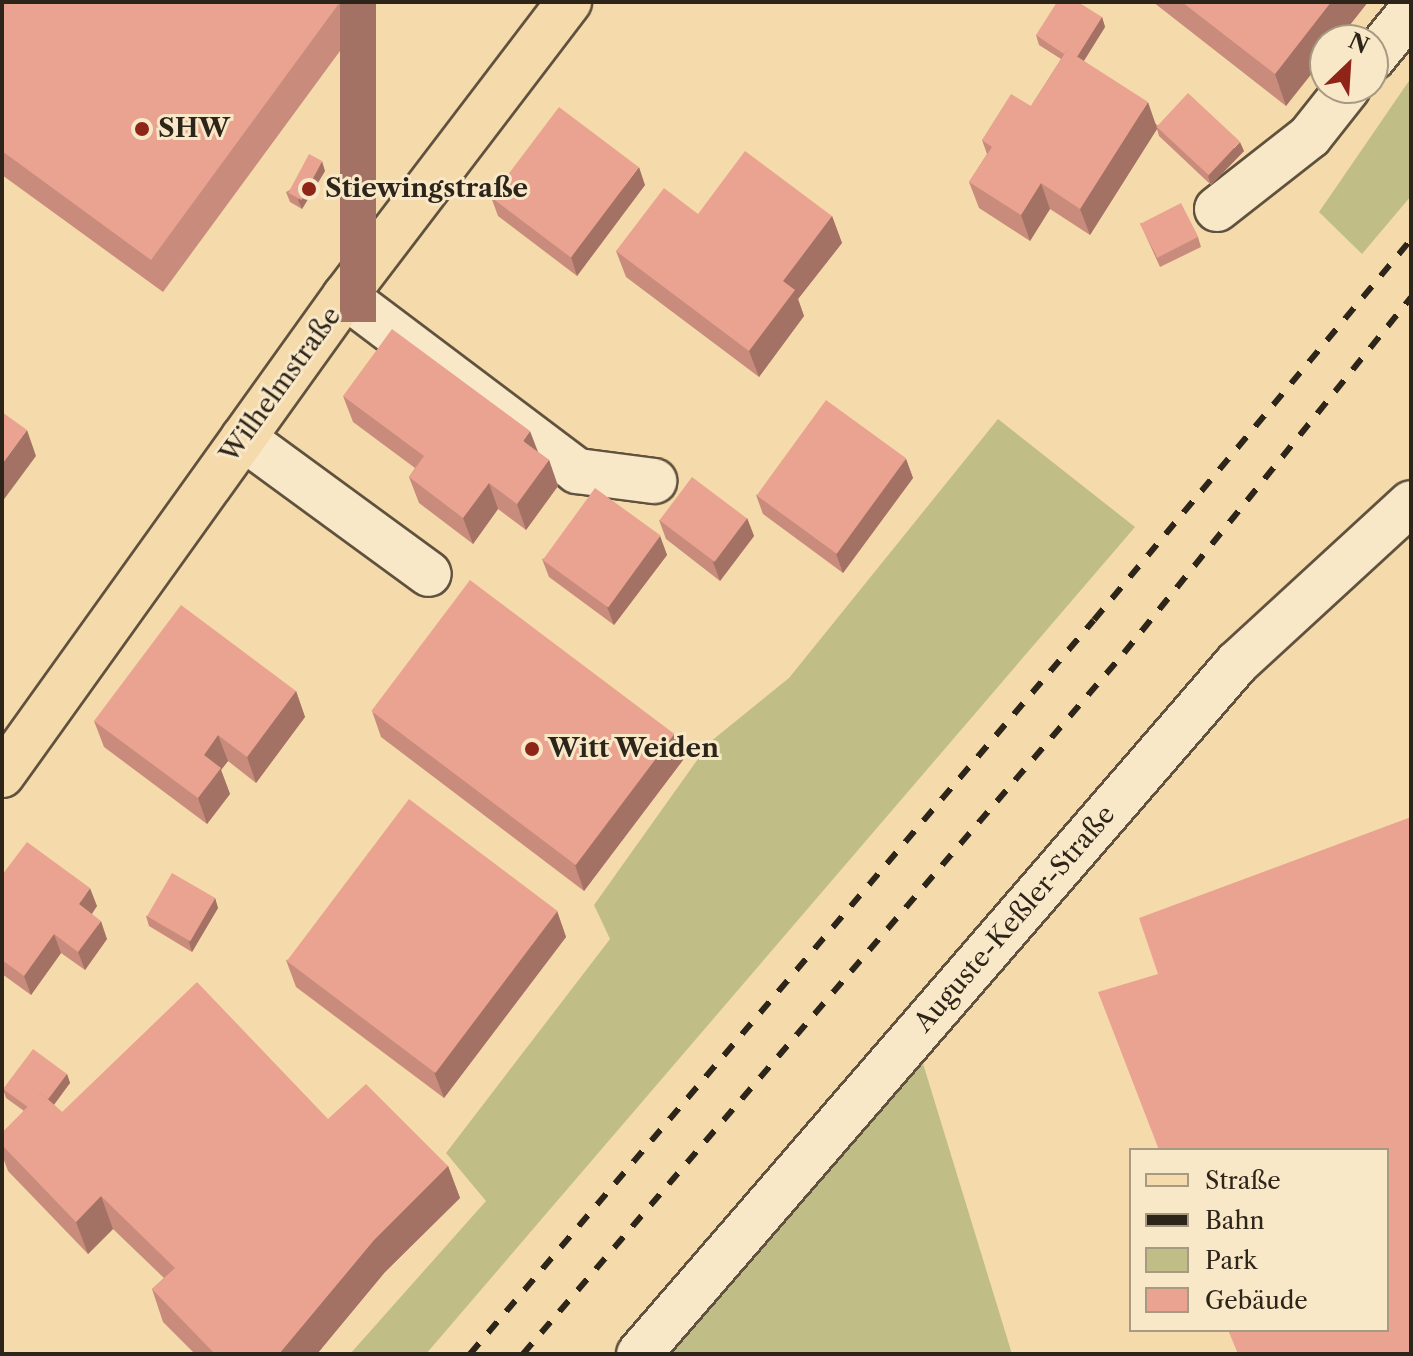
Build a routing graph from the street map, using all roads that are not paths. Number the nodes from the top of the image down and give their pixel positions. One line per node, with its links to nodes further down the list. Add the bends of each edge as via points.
1 (569, 2): 6 (main road, Wilhelmstraße)
2 (1411, 11): 3 (street)
3 (1389, 38)
4 (1335, 104): 5 (street, via 1310,136)
5 (1217, 209)
6 (345, 296): 7 (main road, Wilhelmstraße); 8 (street, via 577,471)
7 (243, 438): 10 (street); 11 (main road, Wilhelmstraße)
8 (654, 481)
9 (1411, 503): 12 (street, Auguste-Keßler-Straße, via 1237,663)
10 (429, 574)
11 (2, 775)
12 (639, 1354)

